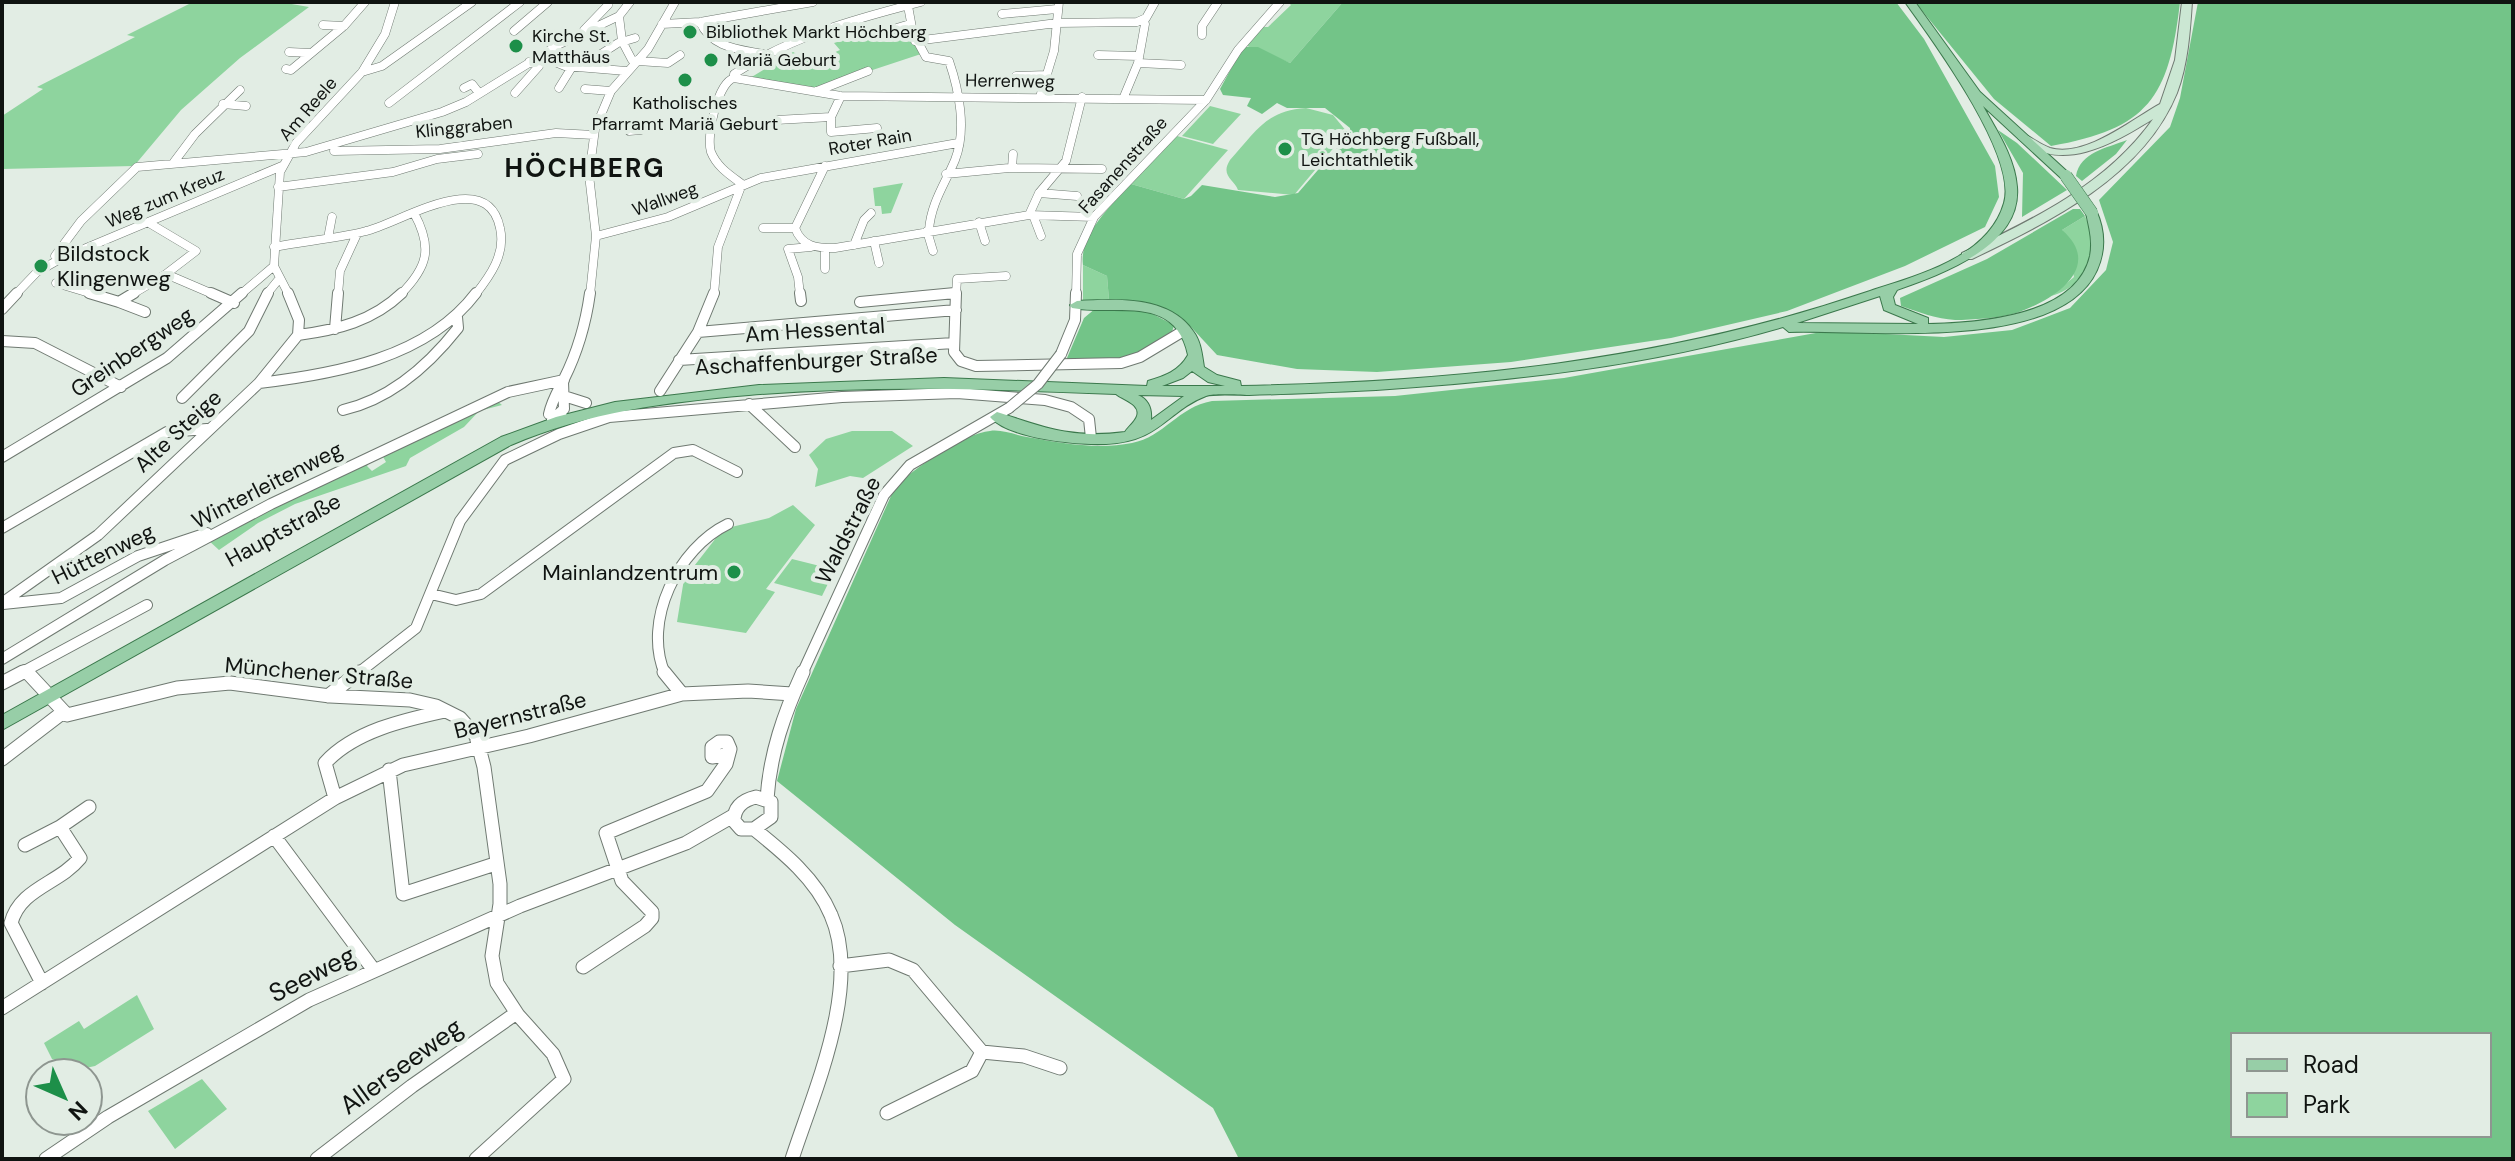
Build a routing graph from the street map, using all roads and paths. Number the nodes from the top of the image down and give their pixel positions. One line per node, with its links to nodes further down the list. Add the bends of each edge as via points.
1 (365, 2): 26 (street)
2 (395, 2): 49 (street, Am Reele, via 385,34)
3 (472, 2): 49 (street, via 382,66)
4 (520, 2): 70 (street)
5 (548, 2): 28 (street)
6 (630, 2): 19 (street)
7 (675, 2): 23 (street)
8 (813, 2): 21 (street)
9 (921, 2): 16 (street)
10 (1155, 2): 20 (street)
11 (1218, 2): 30 (street)
12 (1280, 2): 69 (street, Fasanenstraße, via 1238,50)
13 (1910, 2): 52 (main road)
14 (2187, 2): 67 (main road)
15 (608, 5): 27 (street)
16 (908, 6): 24 (street); 36 (street, via 819,30)
17 (1058, 6): 18 (street); 22 (street)
18 (1002, 14)
19 (619, 16): 27 (street); 33 (street)
20 (1142, 20): 22 (street); 40 (street)
21 (700, 22): 23 (street); 36 (street, via 715,42)
22 (1057, 23): 32 (street); 50 (street)
23 (662, 24): 42 (street)
24 (910, 24): 29 (street); 32 (street)
25 (323, 25): 26 (street)
26 (344, 26): 35 (street)
27 (592, 26): 39 (street)
28 (514, 31)
29 (873, 35)
30 (1202, 35)
31 (635, 38): 33 (street)
32 (915, 41): 64 (street, via 926,57 949,61)
33 (623, 42): 41 (street); 42 (street, via 632,60)
34 (289, 52): 35 (street)
35 (311, 53): 46 (street)
36 (763, 54): 53 (street)
37 (680, 55): 42 (street, via 668,65)
38 (1098, 55): 40 (street)
39 (540, 56): 43 (street); 45 (street)
40 (1138, 59): 44 (street); 68 (street)
41 (590, 61)
42 (638, 61): 47 (street)
43 (529, 62): 61 (street); 62 (street, via 539,66)
44 (1181, 65)
45 (572, 67): 47 (street); 56 (street)
46 (286, 69)
47 (626, 71): 57 (street)
48 (868, 71): 60 (street)
49 (362, 72): 81 (street, Am Reele)
50 (1047, 75): 51 (street); 65 (street)
51 (1016, 76)
52 (1963, 79): 79 (main road); 118 (main road, via 2012,186 2002,223)
53 (729, 80): 60 (street, Herrenweg); 91 (street, via 718,92 710,150 722,170)
54 (628, 84): 57 (street)
55 (464, 88): 61 (street, via 472,84)
56 (559, 88)
57 (614, 88): 58 (street); 74 (street)
58 (585, 89)
59 (240, 90): 71 (street)
60 (815, 92): 63 (street, Herrenweg)
61 (479, 93): 81 (street, via 442,112)
62 (515, 93)
63 (841, 96): 64 (street, Herrenweg); 73 (street)
64 (958, 96): 65 (street, Herrenweg); 80 (street)
65 (1040, 97): 66 (street, Herrenweg)
66 (1082, 97): 68 (street, Herrenweg); 88 (street)
67 (2169, 98): 79 (main road, via 2147,118 2066,153); 118 (main road, via 2140,143 2096,182 2032,224)
68 (1123, 99): 69 (street, Herrenweg)
69 (1206, 100): 99 (street, Fasanenstraße)
70 (389, 103)
71 (223, 104): 72 (street); 84 (street)
72 (246, 106)
73 (831, 117): 75 (street); 76 (street, via 831,132)
74 (598, 119): 77 (street); 78 (street)
75 (776, 120)
76 (877, 128)
77 (641, 130)
78 (594, 135): 81 (street, Klinggraben, via 567,131 447,148 365,146); 106 (street, via 589,175)
79 (2020, 137): 138 (main road, bridge, via 2066,176 2092,213 2097,256 2087,278 2057,303 2025,316)
80 (958, 143): 86 (street, Roter Rain); 90 (street)
81 (290, 154): 84 (street); 85 (street, Am Reele)
82 (478, 154): 92 (street)
83 (1013, 154): 87 (street)
84 (174, 162): 119 (street, via 137,167 73,231 58,249 55,256)
85 (282, 166): 92 (street, Am Reele); 101 (street, Weg zum Kreuz)
86 (825, 166): 91 (street, Roter Rain); 103 (street)
87 (1012, 168): 88 (street); 90 (street)
88 (1062, 169): 89 (street); 93 (street)
89 (1102, 169)
90 (946, 174): 104 (street)
91 (742, 184): 106 (street, Wallweg, via 666,218); 142 (street, via 718,247 716,289)
92 (278, 187): 112 (street, Am Reele)
93 (1039, 193): 94 (street); 97 (street)
94 (1077, 196)
95 (414, 213): 105 (street); 137 (street, via 438,202 475,199 500,223 494,268); 139 (street, via 429,238 416,278 373,313)
96 (871, 213): 111 (street)
97 (1031, 215): 99 (street); 100 (street); 107 (street)
98 (332, 217): 108 (street)
99 (1094, 217): 133 (street, Fasanenstraße, via 1077,254)
100 (979, 222): 104 (street); 110 (street)
101 (149, 223): 119 (street, Weg zum Kreuz); 123 (street, via 196,251)
102 (763, 228): 103 (street)
103 (795, 228): 113 (street, via 799,239)
104 (928, 230): 109 (street); 117 (street)
105 (357, 234): 108 (street); 139 (street, via 340,271)
106 (596, 236): 149 (street, via 587,317)
107 (1041, 236)
108 (328, 238): 112 (street)
109 (874, 241): 111 (street); 120 (street)
110 (985, 241)
111 (854, 245): 114 (street)
112 (274, 247): 121 (street)
113 (811, 247): 114 (street); 115 (street)
114 (825, 248): 122 (street)
115 (788, 249): 116 (street); 129 (street)
116 (774, 251)
117 (933, 251)
118 (1967, 256): 127 (main road)
119 (60, 259): 134 (street, via 37,272)
120 (879, 263)
121 (274, 266): 125 (street); 132 (street, Greinbergweg)
122 (825, 269)
123 (166, 274): 130 (street); 132 (street)
124 (1006, 276): 128 (street, via 962,277)
125 (279, 279): 143 (street, via 299,320); 157 (street, via 243,339)
126 (56, 283): 130 (street)
127 (1893, 287): 138 (main road, via 1886,301 1896,311); 141 (main road)
128 (956, 293): 131 (street); 135 (street)
129 (801, 301)
130 (119, 302): 136 (street)
131 (860, 302)
132 (234, 303): 153 (street, Greinbergweg, via 167,358)
133 (1077, 305): 140 (main road, via 1137,306 1169,317); 148 (street, Fasanenstraße, bridge, via 1072,332)
134 (2, 309)
135 (956, 310): 142 (street); 145 (street)
136 (145, 312)
137 (457, 317): 150 (street, via 408,346 358,366); 159 (street, via 458,328 419,371)
138 (1956, 327): 141 (main road)
139 (335, 329): 143 (street)
140 (1185, 330): 145 (street, via 1140,357 1106,366 968,365 956,357); 146 (main road)
141 (1760, 331): 155 (main road, via 1538,372)
142 (698, 332): 147 (street)
143 (298, 335): 150 (street, Alte Steige)
144 (2, 341): 153 (street, via 35,343)
145 (954, 343): 147 (street, Am Hessental)
146 (1194, 356): 151 (main road, via 1178,376); 155 (main road, via 1207,376)
147 (679, 360): 156 (street)
148 (1047, 375): 160 (street, Waldstraße, bridge)
149 (564, 381): 161 (street); 161 (street, via 556,390); 170 (street, Winterleitenweg, via 516,387)
150 (259, 383): 162 (street, Alte Steige)
151 (1153, 384): 152 (main road); 154 (main road)
152 (1095, 385): 154 (main road); 156 (main road, Aschaffenburger Straße, via 895,377); 161 (main road, Aschaffenburger Straße, via 833,385 654,399); 163 (main road, via 1143,405 1144,420)
153 (121, 387): 166 (street, Greinbergweg)
154 (1239, 389): 155 (main road); 163 (main road, via 1186,399 1142,432)
155 (1260, 389)
156 (660, 391): 161 (main road, Aschaffenburger Straße, via 586,403)
157 (182, 398)
158 (749, 404): 161 (street, via 609,417); 164 (street, via 935,393 1045,400 1083,413); 165 (street)
159 (343, 410)
160 (1003, 412): 164 (main road, via 1022,428); 180 (street, Waldstraße, via 918,460 893,481)
161 (558, 416): 171 (street, via 490,477 460,521); 177 (main road, Hauptstraße); 178 (main road, Hauptstraße, via 471,451)
162 (207, 429): 169 (street, via 167,432); 172 (street, Alte Steige, via 98,535)
163 (1123, 436): 164 (main road)
164 (1091, 438)
165 (795, 447)
166 (2, 457)
167 (737, 472): 171 (street, via 693,450 674,453 481,594 455,602)
168 (728, 524): 179 (street, via 715,528 688,561 662,606 658,641 665,672)
169 (2, 528)
170 (219, 530): 172 (street, Hüttenweg, via 138,556 61,598); 174 (street, Winterleitenweg)
171 (431, 594): 181 (street, via 405,640)
172 (2, 604)
173 (147, 605): 175 (street)
174 (2, 659)
175 (25, 670): 176 (street); 178 (street)
176 (2, 683)
177 (70, 684): 178 (main road, Hauptstraße); 184 (street)
178 (44, 694): 183 (main road, Hauptstraße); 184 (street); 185 (main road, Hauptstraße)
179 (682, 694): 180 (street, Bayernstraße); 186 (street, Bayernstraße)
180 (792, 694): 190 (street, Waldstraße)
181 (327, 696): 182 (street, Münchener Straße, via 420,702); 184 (street, Münchener Straße, via 216,683)
182 (445, 710): 186 (street, Münchener Straße, via 474,733); 191 (street, via 336,750 325,763)
183 (2, 711)
184 (62, 713): 188 (street)
185 (2, 723)
186 (479, 747): 189 (street, Bayernstraße); 202 (street, Münchener Straße)
187 (726, 755): 203 (street, via 726,764 707,791 606,833)
188 (2, 759)
189 (389, 770): 191 (street, Bayernstraße); 202 (street, via 403,894)
190 (769, 771): 192 (street, Waldstraße); 193 (street, Waldstraße)
191 (335, 798): 199 (street, Bayernstraße)
192 (750, 798): 193 (street); 196 (street, via 739,805)
193 (767, 799): 195 (street, via 773,807)
194 (89, 807): 197 (street)
195 (769, 820): 198 (street); 201 (street)
196 (735, 821): 198 (street); 203 (street, Seeweg)
197 (60, 827): 200 (street); 204 (street, via 80,861)
198 (754, 829): 201 (street)
199 (274, 836): 208 (street); 209 (street, Bayernstraße)
200 (25, 845)
201 (780, 850): 206 (street, via 817,892 835,925)
202 (495, 864): 205 (street, Münchener Straße)
203 (617, 868): 205 (street, Seeweg); 207 (street, via 652,918)
204 (7, 914): 209 (street)
205 (497, 918): 208 (street, Seeweg); 211 (street, Münchener Straße, via 491,941 494,976)
206 (840, 966): 212 (street, via 889,960 913,970); 218 (street, via 830,1037)
207 (583, 967)
208 (373, 969): 215 (street, Seeweg, via 261,1027)
209 (42, 983): 210 (street, Bayernstraße)
210 (2, 1008)
211 (515, 1014): 216 (street, Allerseeweg); 217 (street, Münchener Straße, via 559,1061 564,1079)
212 (982, 1052): 213 (street, via 1024,1056); 214 (street, via 972,1071)
213 (1060, 1068)
214 (887, 1113)
215 (46, 1159)
216 (317, 1159)
217 (476, 1159)
218 (792, 1159)

